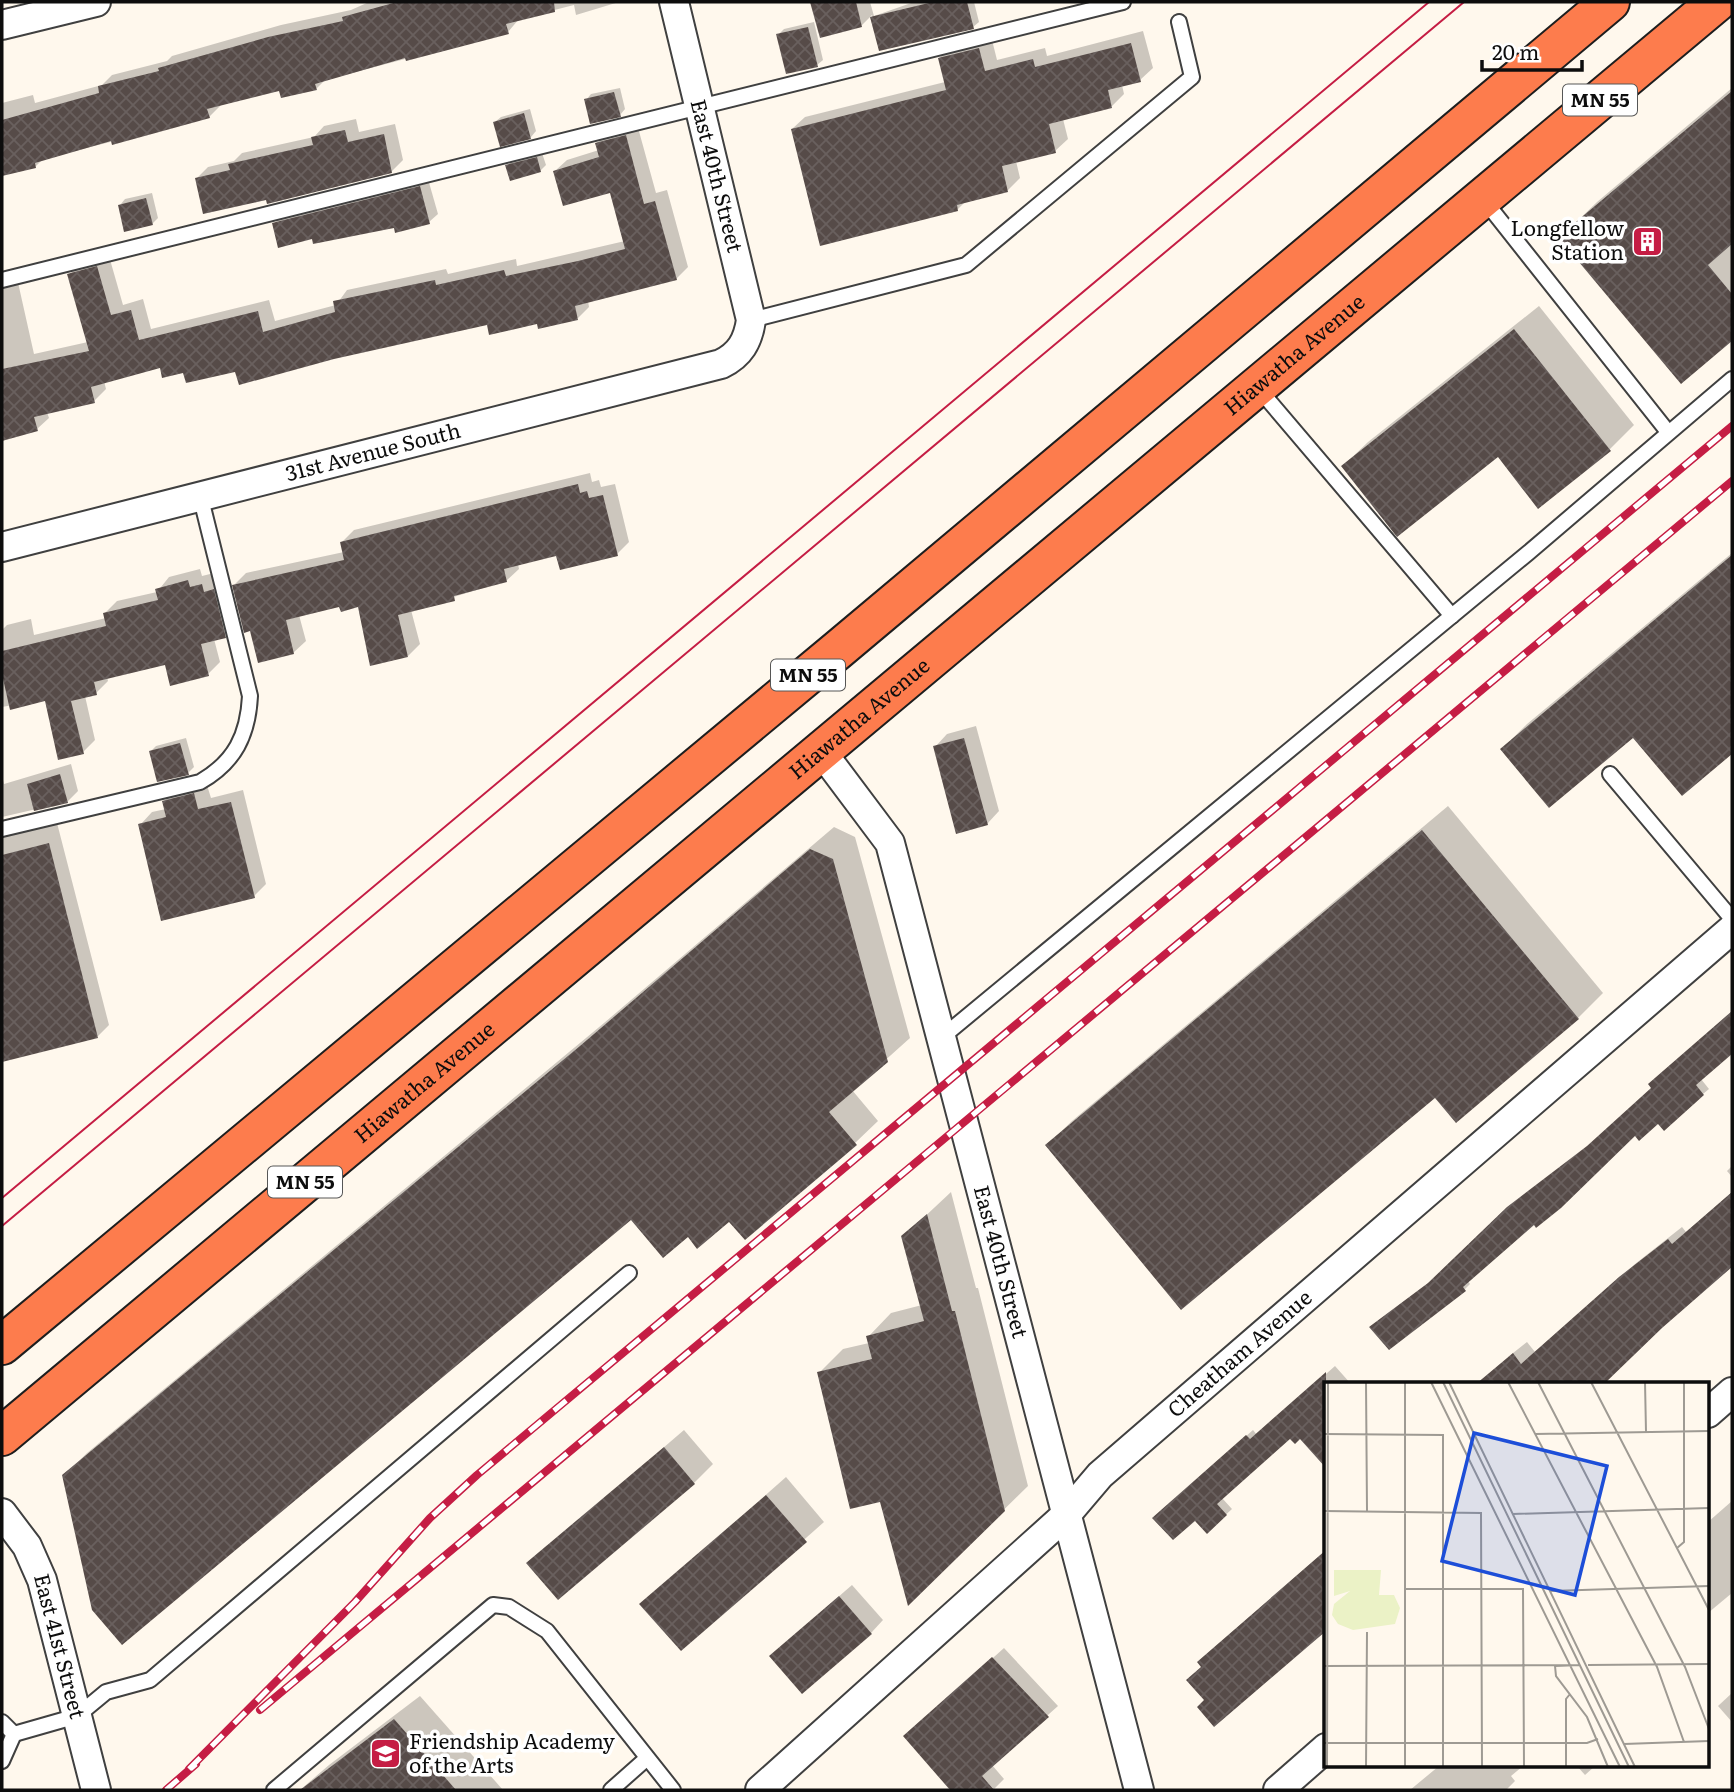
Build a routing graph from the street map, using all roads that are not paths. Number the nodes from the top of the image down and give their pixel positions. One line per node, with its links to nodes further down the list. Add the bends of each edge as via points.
1 (96, 2): 7 (street)
2 (674, 2): 8 (street, East 40th Street)
3 (1124, 2): 8 (lane)
4 (1610, 2): 25 (highway, MN 55)
5 (1717, 2): 9 (highway, Hiawatha Avenue / MN 55)
6 (1179, 22): 11 (lane, via 1192,77 966,265)
7 (2, 25)
8 (698, 106): 10 (lane); 11 (street, East 40th Street)
9 (1483, 198): 13 (highway, Hiawatha Avenue / MN 55); 14 (lane)
10 (2, 280)
11 (751, 320): 15 (street, 31st Avenue South, via 742,349 721,364)
12 (1732, 379): 14 (lane)
13 (1257, 387): 17 (lane); 18 (highway, Hiawatha Avenue / MN 55)
14 (1668, 432): 17 (lane)
15 (201, 499): 16 (street, 31st Avenue South); 20 (lane, via 250,696 248,723 233,757 200,782)
16 (2, 548)
17 (1452, 616): 23 (lane)
18 (821, 751): 23 (street, East 40th Street, via 890,843); 28 (highway, Hiawatha Avenue / MN 55)
19 (1610, 774): 21 (lane)
20 (2, 829)
21 (1732, 919)
22 (1732, 929): 30 (street, Cheatham Avenue, via 1100,1475)
23 (941, 1038): 30 (street, East 40th Street)
24 (629, 1273): 31 (lane, via 150,1680 106,1692)
25 (2, 1345)
26 (1732, 1392): 27 (street)
27 (1710, 1411)
28 (2, 1436)
29 (2, 1513): 31 (street, East 41st Street, via 27,1546 42,1580)
30 (1066, 1515): 41 (street, Cheatham Avenue); 42 (street, East 40th Street)
31 (77, 1716): 33 (lane); 37 (street, East 41st Street)
32 (2, 1722): 33 (lane)
33 (14, 1734): 36 (lane)
34 (1324, 1750): 43 (street)
35 (646, 1759): 38 (lane, via 547,1631 509,1607 493,1605); 39 (lane); 40 (lane)
36 (2, 1761)
37 (96, 1790)
38 (274, 1790)
39 (611, 1790)
40 (673, 1790)
41 (760, 1790)
42 (1139, 1790)
43 (1278, 1790)

